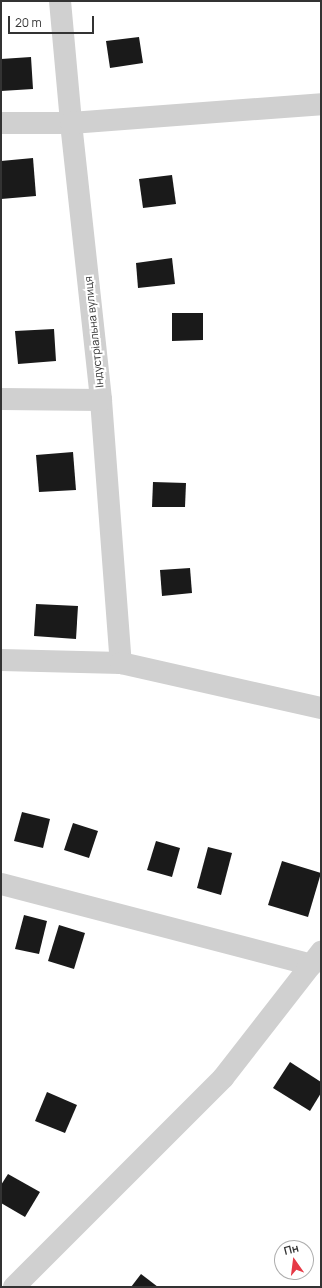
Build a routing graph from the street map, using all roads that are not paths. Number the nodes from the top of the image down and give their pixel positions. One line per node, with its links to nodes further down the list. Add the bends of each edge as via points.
1 (60, 1): 4 (street, Індустріальна вулиця)
2 (321, 104): 4 (street)
3 (1, 123): 4 (street)
4 (71, 123): 6 (street, Індустріальна вулиця)
5 (1, 399): 6 (street)
6 (101, 400): 8 (street, Індустріальна вулиця)
7 (1, 660): 8 (street)
8 (121, 663): 9 (street)
9 (321, 708)
10 (1, 884): 11 (street)
11 (316, 958): 12 (street, via 223,1078)
12 (14, 1287)

